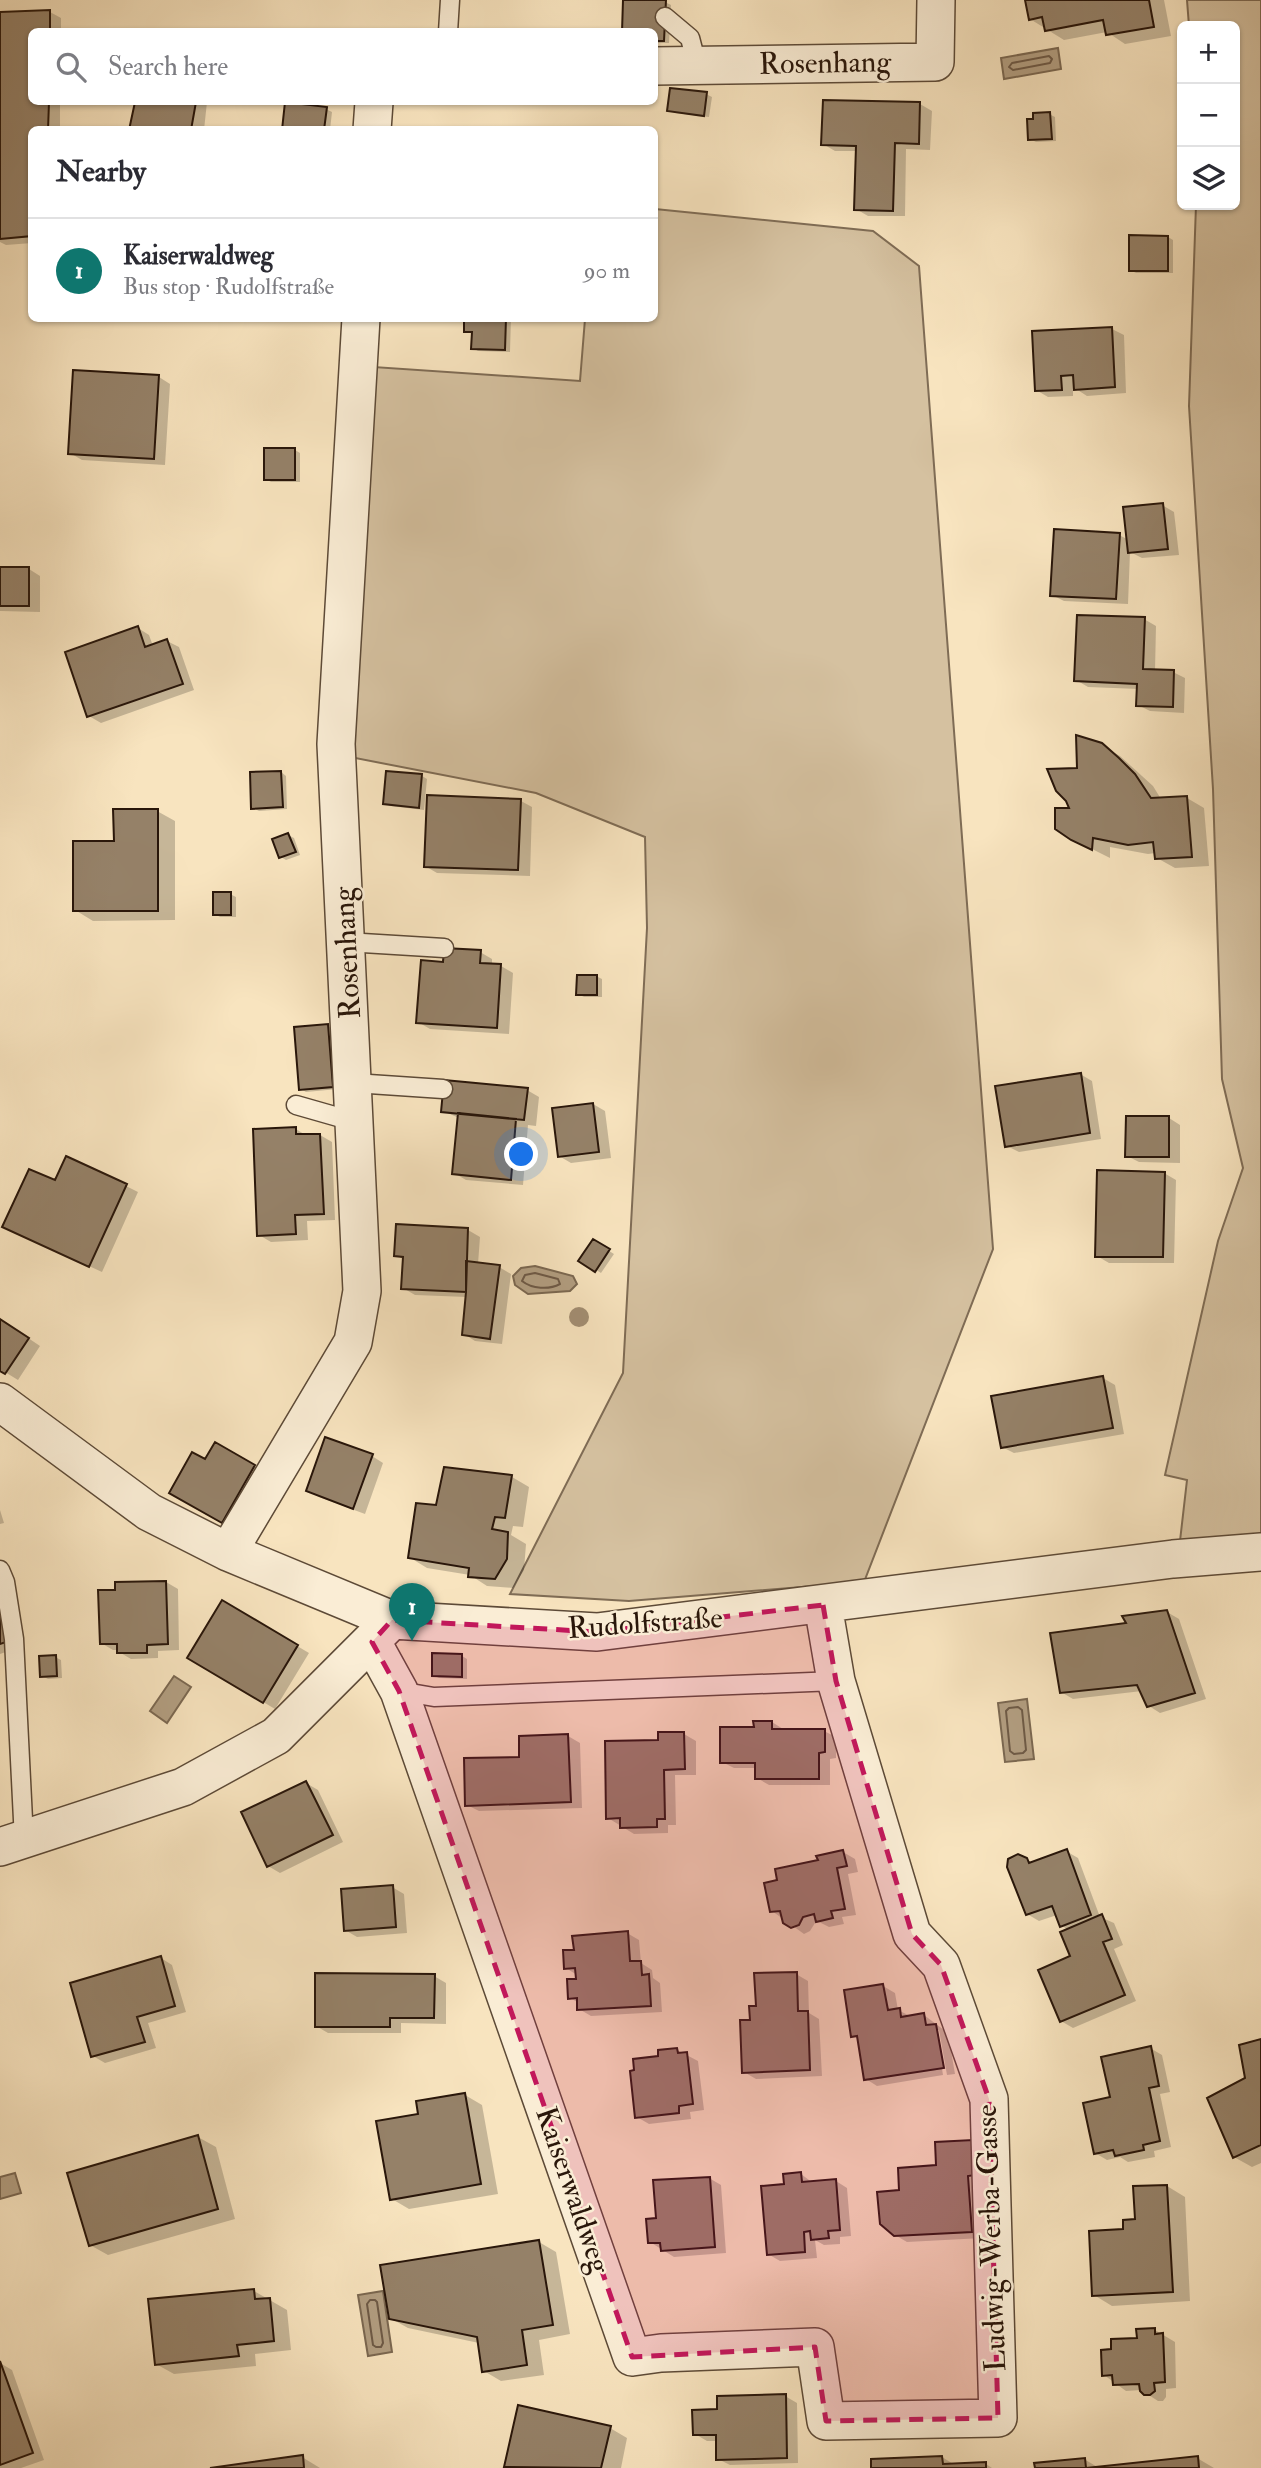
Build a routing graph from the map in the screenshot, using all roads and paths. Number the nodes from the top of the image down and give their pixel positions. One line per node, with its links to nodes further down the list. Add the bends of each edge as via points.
1 (450, 0): 4 (lane)
2 (936, 0): 5 (street, Rosenhang, via 935,62)
3 (666, 17): 5 (lane, via 690,38)
4 (448, 28)
5 (697, 65): 6 (street, Rosenhang)
6 (658, 66)
7 (374, 105): 8 (street)
8 (372, 126)
9 (361, 322): 10 (street, Rosenhang, via 336,744)
10 (346, 942): 11 (lane); 13 (street, Rosenhang)
11 (444, 948)
12 (443, 1090): 13 (lane)
13 (354, 1100): 14 (lane, via 338,1117); 16 (street, Rosenhang, via 362,1291 353,1342)
14 (296, 1105)
15 (0, 1402): 16 (street, Rudolfstraße, via 149,1511)
16 (228, 1552): 20 (street, Rudolfstraße)
17 (1261, 1552): 19 (street, Rudolfstraße)
18 (0, 1570): 23 (lane, via 13,1639)
19 (823, 1605): 20 (street, Rudolfstraße, via 597,1632); 21 (street, Ludwig-Werba-Gasse)
20 (382, 1631): 22 (street, Kaiserwaldweg); 23 (street, via 276,1736 183,1787)
21 (836, 1681): 22 (lane, via 435,1697); 24 (street, Ludwig-Werba-Gasse, via 912,1934 942,1965 989,2099 998,2418 827,2421 815,2347)
22 (399, 1691): 24 (street, Kaiserwaldweg, via 632,2357)
23 (12, 1844)
24 (661, 2353)

